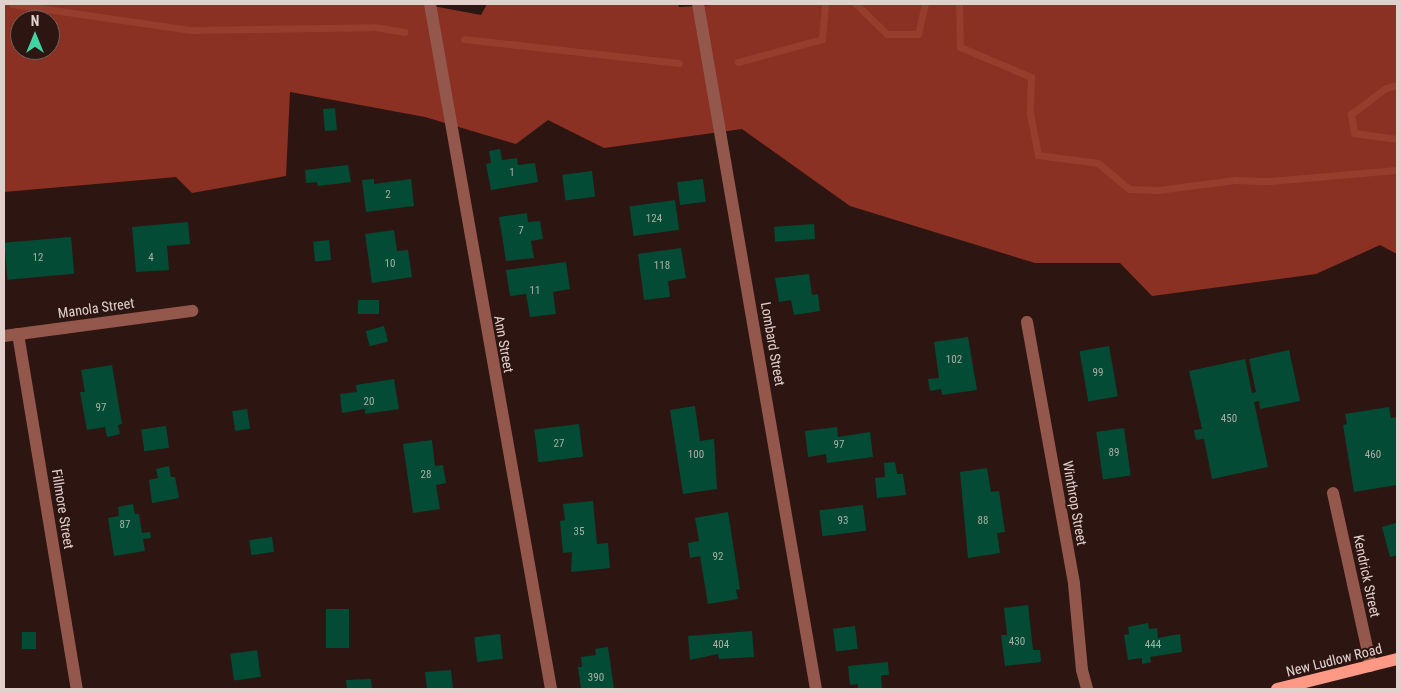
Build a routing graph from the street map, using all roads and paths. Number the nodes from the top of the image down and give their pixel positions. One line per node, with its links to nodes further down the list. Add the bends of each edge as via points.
1 (430, 4): 11 (street, Ann Street)
2 (698, 4): 12 (street, Lombard Street)
3 (192, 311): 5 (street, Manola Street)
4 (1027, 322): 13 (street, Winthrop Street, via 1074,584 1082,670)
5 (18, 334): 6 (street, Manola Street); 10 (street, Fillmore Street)
6 (4, 336)
7 (1334, 493): 9 (street, Kendrick Street)
8 (1397, 659): 9 (main road, New Ludlow Road)
9 (1371, 666): 14 (main road, New Ludlow Road)
10 (77, 689)
11 (551, 689)
12 (816, 689)
13 (1087, 689)
14 (1277, 689)

